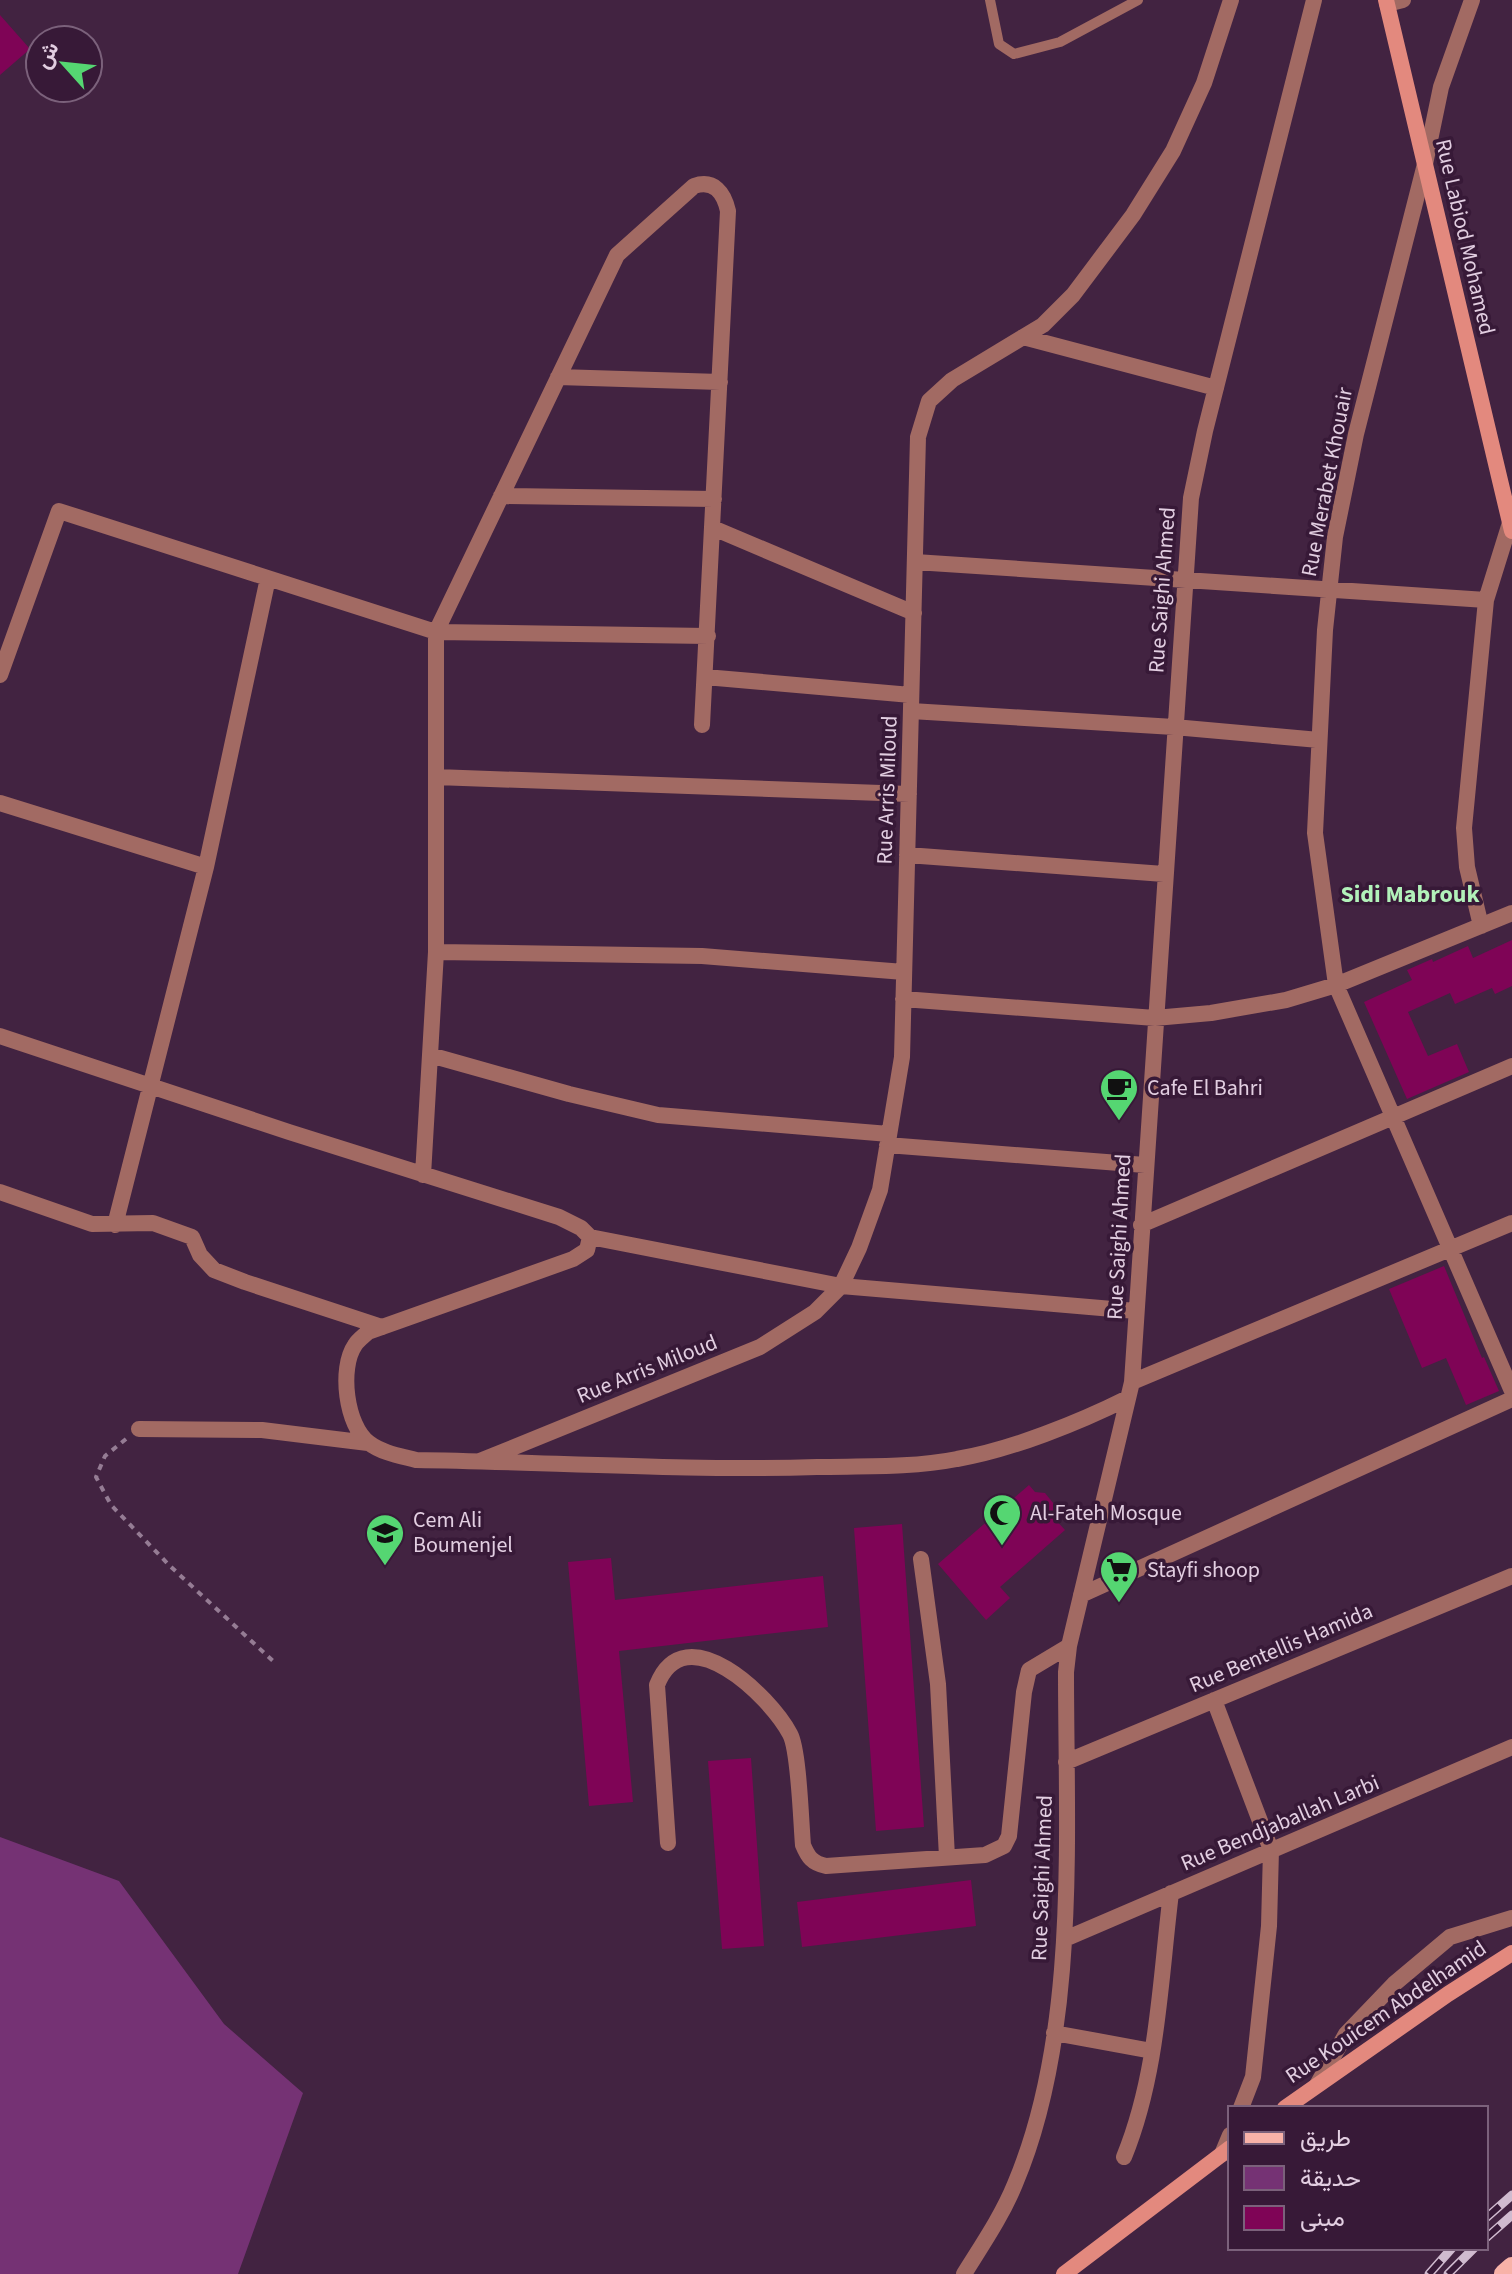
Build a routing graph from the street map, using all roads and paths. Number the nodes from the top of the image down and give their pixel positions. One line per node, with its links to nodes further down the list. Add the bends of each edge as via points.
1 (990, 0): 2 (lane, via 999,44 1014,54 1060,42)
2 (1138, 0)
3 (1231, 0): 8 (street, Rue Arris Miloud, via 1204,83 1173,151 1073,295)
4 (1314, 0): 11 (street, Rue Saighi Ahmed)
5 (1472, 0): 7 (street, Rue Merabet Khouair, via 1441,87)
6 (1392, 1): 7 (street, Rue Labiod Mohamed)
7 (1425, 164): 14 (street, Rue Labiod Mohamed); 19 (street, Rue Merabet Khouair, via 1356,434)
8 (1023, 337): 11 (street); 16 (street, Rue Arris Miloud, via 952,380 929,401 918,437)
9 (558, 377): 10 (street); 10 (street, via 617,255 694,186 704,183 720,191 728,211); 12 (street)
10 (720, 382): 13 (street)
11 (1216, 388): 18 (street, Rue Saighi Ahmed, via 1191,498)
12 (501, 496): 13 (street); 22 (street)
13 (714, 499): 15 (street)
14 (1511, 527): 20 (street)
15 (713, 528): 21 (street); 23 (street)
16 (915, 562): 18 (street); 21 (street, Rue Arris Miloud)
17 (268, 578): 22 (street); 24 (street, via 59,511); 34 (street)
18 (1185, 580): 19 (street); 28 (street, Rue Saighi Ahmed)
19 (1330, 588): 20 (street); 29 (street, Rue Merabet Khouair)
20 (1486, 600): 37 (street, via 1464,828)
21 (914, 613): 26 (street, Rue Arris Miloud)
22 (436, 632): 23 (street); 30 (street)
23 (708, 636): 25 (street)
24 (0, 675)
25 (705, 677): 26 (street); 27 (street)
26 (911, 703): 28 (street); 31 (street, Rue Arris Miloud)
27 (702, 725)
28 (1174, 727): 29 (street); 35 (street, Rue Saighi Ahmed)
29 (1319, 740): 40 (street, Rue Merabet Khouair, via 1315,833)
30 (436, 777): 31 (street); 38 (street)
31 (909, 794): 33 (street, Rue Arris Miloud)
32 (0, 803): 34 (street)
33 (907, 855): 35 (street); 39 (street, Rue Arris Miloud)
34 (206, 867): 46 (street)
35 (1164, 874): 42 (street, Rue Saighi Ahmed)
36 (1512, 913): 37 (street)
37 (1481, 926): 40 (street)
38 (436, 952): 39 (street, via 702,956); 44 (street)
39 (904, 972): 41 (street, Rue Arris Miloud)
40 (1336, 985): 42 (street, via 1286,1000); 47 (street, Rue Merabet Khouair)
41 (903, 999): 42 (street); 48 (street, Rue Arris Miloud, via 902,1057)
42 (1155, 1018): 49 (street, Rue Saighi Ahmed)
43 (0, 1036): 46 (street)
44 (430, 1055): 48 (street, via 658,1115); 50 (street)
45 (1512, 1066): 47 (street)
46 (150, 1086): 50 (street); 53 (street)
47 (1395, 1116): 54 (street); 56 (street, Rue Merabet Khouair)
48 (888, 1139): 49 (street); 57 (street, Rue Arris Miloud, via 880,1190)
49 (1145, 1165): 54 (street, Rue Saighi Ahmed)
50 (423, 1175): 55 (street, via 559,1217)
51 (0, 1192): 53 (street, via 92,1224)
52 (1512, 1223): 56 (street)
53 (115, 1225): 59 (street, via 153,1223 192,1237 214,1270)
54 (1141, 1225): 58 (street, Rue Saighi Ahmed)
55 (590, 1237): 57 (street); 59 (street, via 587,1250 573,1259)
56 (1449, 1249): 60 (street); 61 (street, Rue Merabet Khouair)
57 (841, 1286): 58 (street); 65 (street, Rue Arris Miloud, via 815,1312 760,1347)
58 (1136, 1311): 60 (street, Rue Saighi Ahmed)
59 (382, 1327): 64 (street, via 354,1346 347,1367 348,1408)
60 (1130, 1390): 65 (street, via 1105,1410 956,1460 757,1469); 68 (street, Rue Saighi Ahmed)
61 (1512, 1391)
62 (1512, 1399): 68 (street)
63 (139, 1429): 64 (street, via 262,1430); 70 (path, via 105,1456 96,1477 111,1505)
64 (368, 1443): 65 (street, via 416,1460)
65 (480, 1461)
66 (921, 1559): 76 (street, via 938,1684)
67 (1512, 1576): 71 (street, Rue Bentellis Hamida)
68 (1081, 1595): 69 (street, Rue Saighi Ahmed)
69 (1069, 1646): 73 (street, Rue Saighi Ahmed); 76 (street, via 1029,1670 1004,1846 985,1855)
70 (273, 1661)
71 (1214, 1700): 73 (street, Rue Bentellis Hamida); 75 (street)
72 (1512, 1747): 75 (street, Rue Bendjaballah Larbi)
73 (1066, 1762): 79 (street, Rue Saighi Ahmed)
74 (668, 1843): 76 (street, via 657,1685 671,1661 684,1656 709,1659 749,1685 792,1736 803,1845 815,1864)
75 (1271, 1850): 77 (street, Rue Bendjaballah Larbi); 84 (street, via 1269,1926 1253,2077)
76 (947, 1857)
77 (1171, 1893): 79 (street, Rue Bendjaballah Larbi); 82 (street)
78 (1512, 1918): 83 (street, via 1450,1937 1394,1984 1346,2034)
79 (1065, 1939): 81 (street, Rue Saighi Ahmed)
80 (1512, 1953): 83 (street, Rue Kouicem Abdelhamid)
81 (1054, 2033): 82 (street); 89 (street, Rue Saighi Ahmed, via 1037,2123 1015,2185)
82 (1152, 2051): 87 (street, via 1138,2122)
83 (1317, 2085): 85 (street, Rue Kouicem Abdelhamid)
84 (1242, 2106)
85 (1288, 2106)
86 (1226, 2151): 90 (street)
87 (1124, 2157)
88 (1512, 2267): 91 (main road)
89 (964, 2274)
90 (1064, 2274)
91 (1504, 2274)

